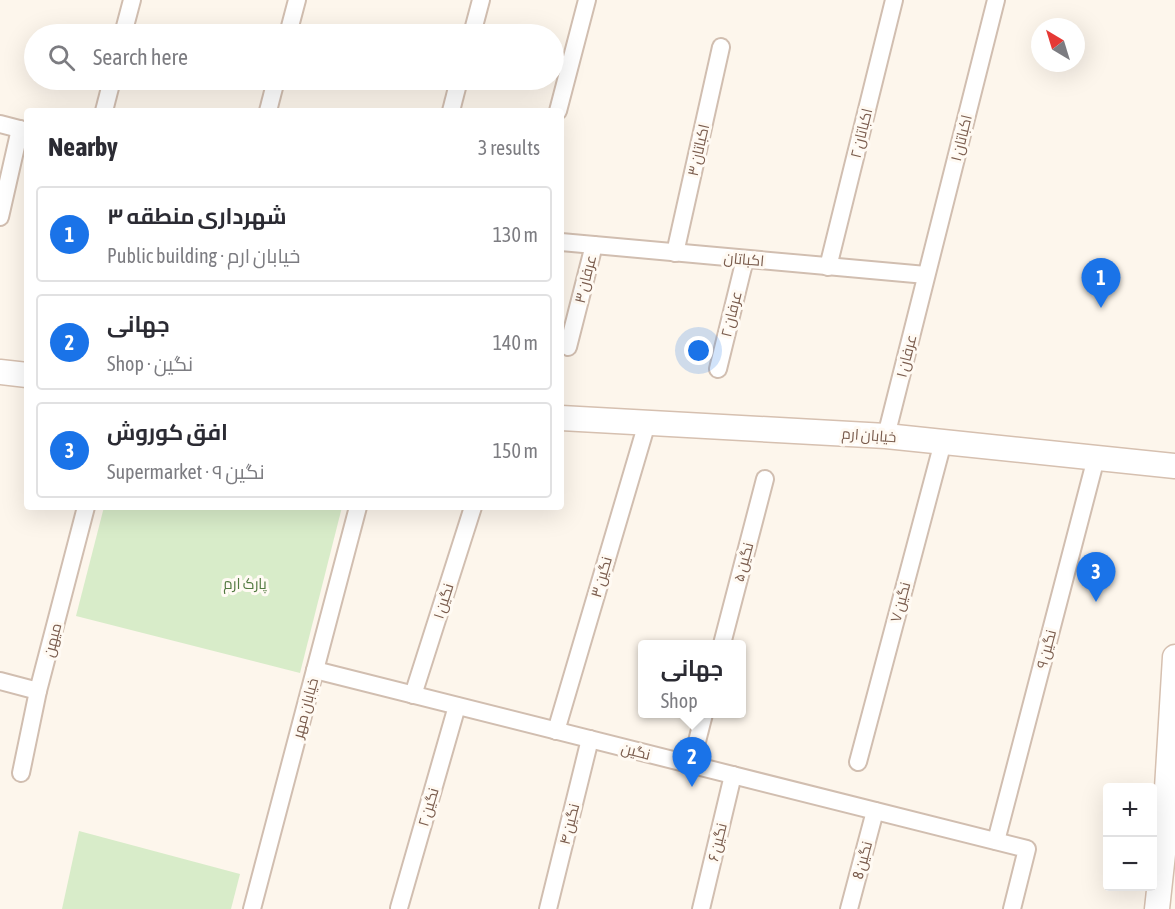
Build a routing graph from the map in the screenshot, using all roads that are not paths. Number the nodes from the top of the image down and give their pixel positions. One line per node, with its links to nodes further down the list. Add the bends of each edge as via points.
1 (132, 0): 7 (street)
2 (297, 0): 8 (street)
3 (481, 0): 9 (street)
4 (587, 0): 11 (street)
5 (894, 0): 27 (street, اکباتان ۲)
6 (996, 0): 28 (street, اکباتان ۱)
7 (126, 24)
8 (291, 24)
9 (475, 24)
10 (721, 47): 25 (street, اکباتان ۳)
11 (564, 88)
12 (109, 90): 16 (street)
13 (273, 90): 17 (street)
14 (456, 90): 18 (street)
15 (563, 90): 19 (street)
16 (105, 108)
17 (269, 108)
18 (452, 108)
19 (559, 108)
20 (0, 124): 21 (street)
21 (23, 130): 22 (street)
22 (0, 217)
23 (564, 242): 24 (street, اکباتان)
24 (594, 245): 25 (street, اکباتان); 29 (street, عرفان ۳)
25 (675, 253): 26 (street, اکباتان)
26 (745, 259): 27 (street, اکباتان); 30 (street, عرفان ۲)
27 (828, 267): 28 (street, اکباتان)
28 (926, 275): 35 (street, عرفان ۱)
29 (568, 347)
30 (718, 369)
31 (0, 372): 32 (street)
32 (24, 375)
33 (564, 418): 34 (street, خیابان ارم)
34 (646, 423): 35 (street, خیابان ارم); 51 (street, نگین ۳)
35 (886, 436): 36 (street, خیابان ارم)
36 (943, 441): 37 (street, خیابان ارم); 53 (street, نگین ۷)
37 (1096, 458): 38 (street, خیابان ارم); 58 (street, نگین ۹)
38 (1175, 466)
39 (765, 479): 43 (street, نگین ۵)
40 (85, 510): 47 (street, میهن)
41 (357, 510): 45 (street, خیابان مهر)
42 (472, 510): 48 (street, نگین ۱)
43 (723, 640)
44 (1175, 657): 65 (street)
45 (315, 670): 48 (street, نگین); 60 (street, خیابان مهر)
46 (0, 681): 47 (street)
47 (38, 691): 55 (street, میهن)
48 (412, 695): 49 (street, نگین)
49 (457, 706): 51 (street, نگین); 59 (street, نگین ۲)
50 (703, 718): 54 (street)
51 (556, 731): 52 (street, نگین)
52 (590, 740): 54 (street, نگین); 61 (street, نگین ۴)
53 (858, 762)
54 (691, 765): 56 (street, نگین)
55 (21, 773)
56 (733, 775): 57 (street, نگین); 62 (street, نگین ۶)
57 (875, 811): 58 (street, نگین); 63 (street, نگین 8)
58 (996, 841): 64 (street, نگین, via 1027,849)
59 (399, 908)
60 (252, 909)
61 (548, 909)
62 (701, 909)
63 (849, 909)
64 (1012, 909)
65 (1157, 909)

